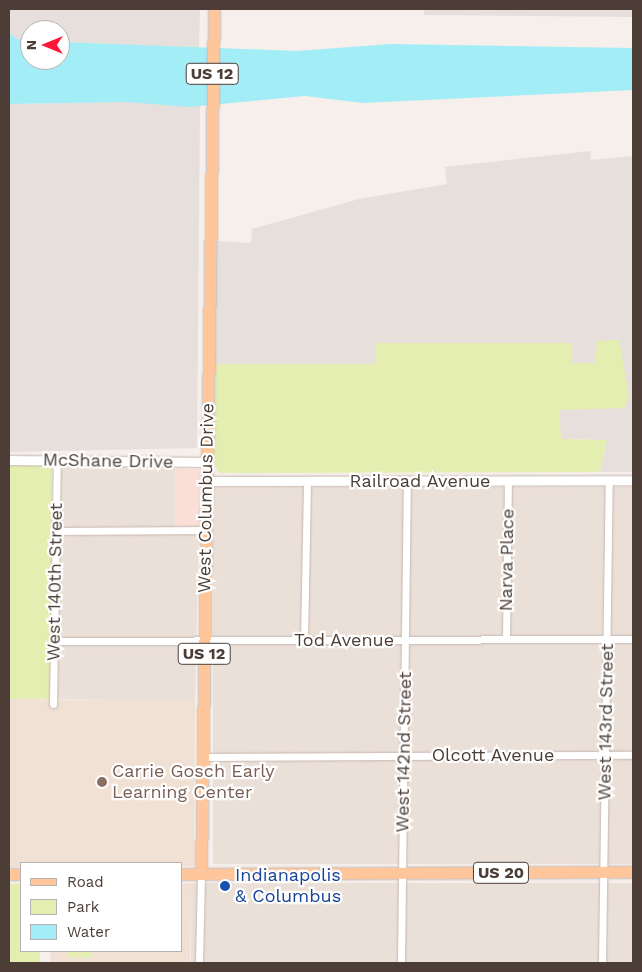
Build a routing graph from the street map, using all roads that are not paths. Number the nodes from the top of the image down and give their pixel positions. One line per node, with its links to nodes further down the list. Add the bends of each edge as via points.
1 (214, 9): 4 (main road, West Columbus Drive / US 12)
2 (9, 460): 3 (street, McShane Drive)
3 (57, 460): 4 (street, McShane Drive); 12 (street, West 140th Street)
4 (206, 462): 8 (main road, West Columbus Drive / US 12)
5 (508, 480): 6 (street, Railroad Avenue); 10 (street, Railroad Avenue); 18 (street, Narva Place)
6 (609, 480): 7 (street, Railroad Avenue); 13 (street, West 143rd Street)
7 (633, 480)
8 (206, 481): 9 (street, Railroad Avenue); 11 (main road, West Columbus Drive / US 12)
9 (307, 481): 10 (street, Railroad Avenue); 16 (street)
10 (408, 481): 17 (street, West 142nd Street)
11 (205, 530): 12 (street); 15 (main road, West Columbus Drive / US 12)
12 (56, 531): 19 (street, West 140th Street)
13 (607, 639): 14 (street, Tod Avenue); 18 (street, Tod Avenue); 21 (street, West 143rd Street)
14 (633, 639)
15 (204, 640): 16 (street, Tod Avenue); 19 (street, Tod Avenue); 23 (main road, West Columbus Drive / US 12)
16 (304, 640): 17 (street, Tod Avenue)
17 (406, 640): 18 (street, Tod Avenue); 24 (street, West 142nd Street)
18 (506, 640)
19 (54, 641): 20 (street, West 140th Street)
20 (54, 704)
21 (605, 755): 22 (street, Olcott Avenue); 24 (street, Olcott Avenue); 25 (street, West 143rd Street)
22 (633, 755)
23 (202, 756): 24 (street, Olcott Avenue); 29 (main road, West Columbus Drive / US 12)
24 (404, 756): 27 (street, West 142nd Street)
25 (604, 872): 26 (main road, US 20); 27 (main road, US 20); 32 (street, West 143rd Street)
26 (633, 872)
27 (402, 873): 29 (main road, US 20); 31 (street, West 142nd Street)
28 (182, 874): 29 (main road)
29 (201, 874): 30 (street, West Columbus Drive)
30 (199, 963)
31 (401, 963)
32 (602, 963)

